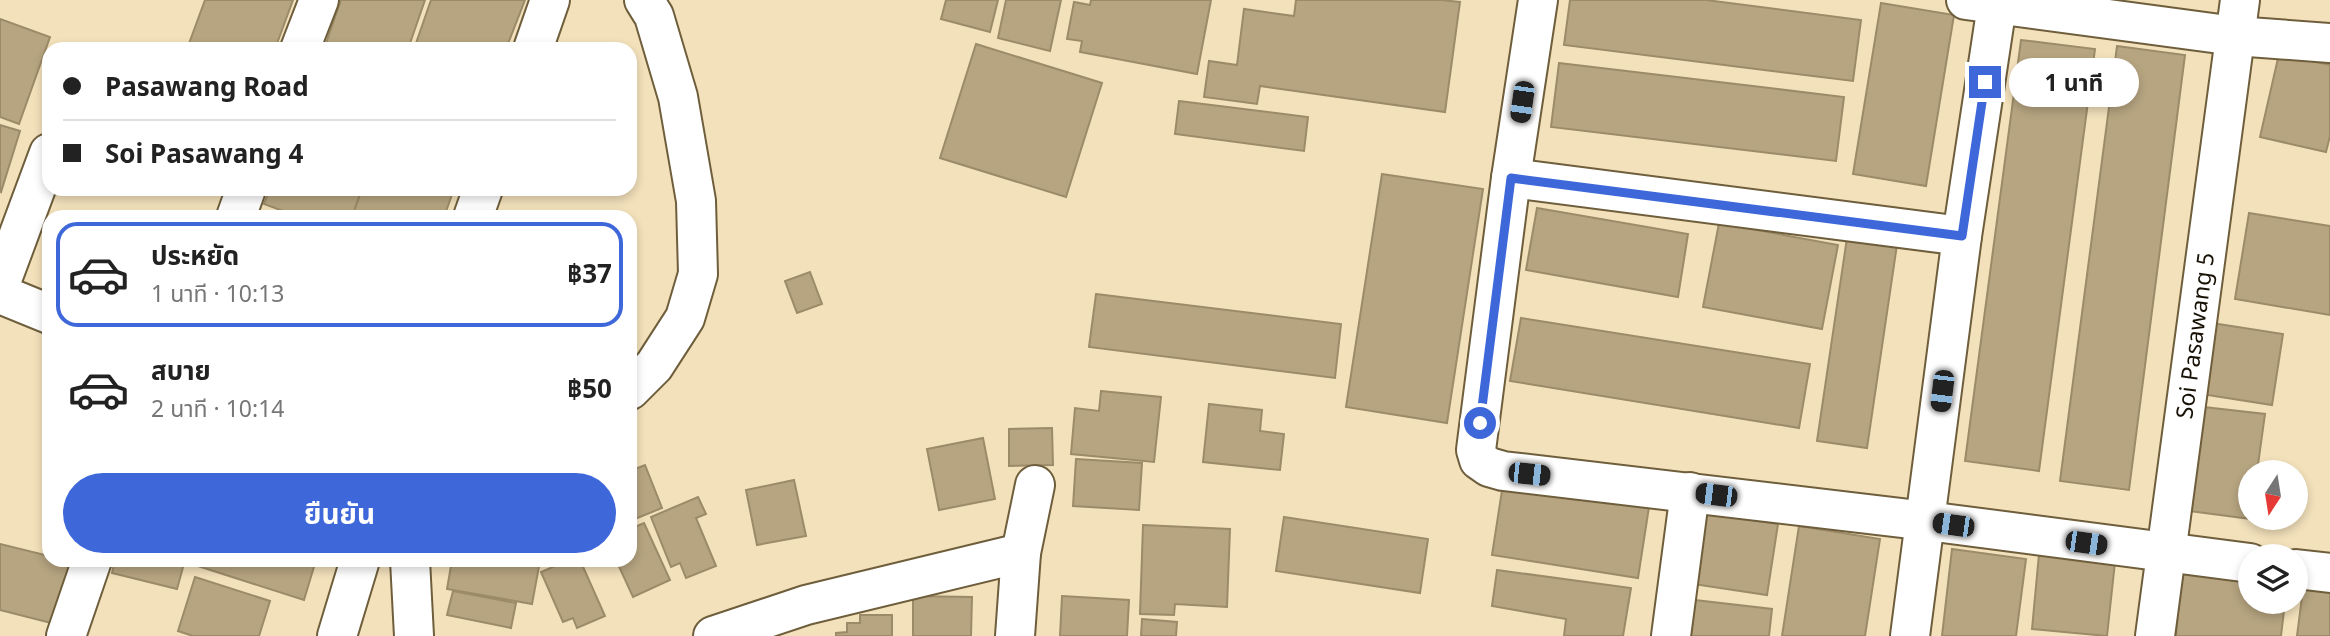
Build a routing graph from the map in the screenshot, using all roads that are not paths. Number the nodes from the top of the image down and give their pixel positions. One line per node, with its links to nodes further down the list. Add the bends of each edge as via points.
1 (319, 0): 7 (street)
2 (550, 0): 8 (street)
3 (644, 0): 17 (street, via 654,16 678,97 696,201 698,274 685,318 654,366)
4 (1538, 0): 10 (street)
5 (1982, 3): 6 (street); 13 (street)
6 (2237, 18): 9 (street); 22 (street, Soi Pasawang 5)
7 (303, 42)
8 (535, 42)
9 (2330, 43)
10 (1511, 178): 13 (street); 19 (street, via 1476,450 1479,460 1503,471)
11 (42, 194): 12 (street)
12 (35, 234): 14 (street)
13 (1962, 236): 20 (street)
14 (0, 285)
15 (0, 294): 16 (street)
16 (42, 311)
17 (637, 383)
18 (1035, 485): 21 (street)
19 (1689, 492): 20 (street); 35 (street)
20 (1927, 521): 22 (street); 36 (street)
21 (1021, 553): 29 (street); 34 (street)
22 (2165, 554): 23 (street); 37 (street, Soi Pasawang 5)
23 (2238, 563)
24 (90, 567): 30 (street)
25 (358, 567): 31 (street)
26 (410, 567): 32 (street)
27 (2308, 570): 28 (street)
28 (2330, 573)
29 (805, 620): 33 (street)
30 (66, 636)
31 (337, 636)
32 (414, 636)
33 (713, 636)
34 (1015, 636)
35 (1671, 636)
36 (1910, 636)
37 (2155, 636)

